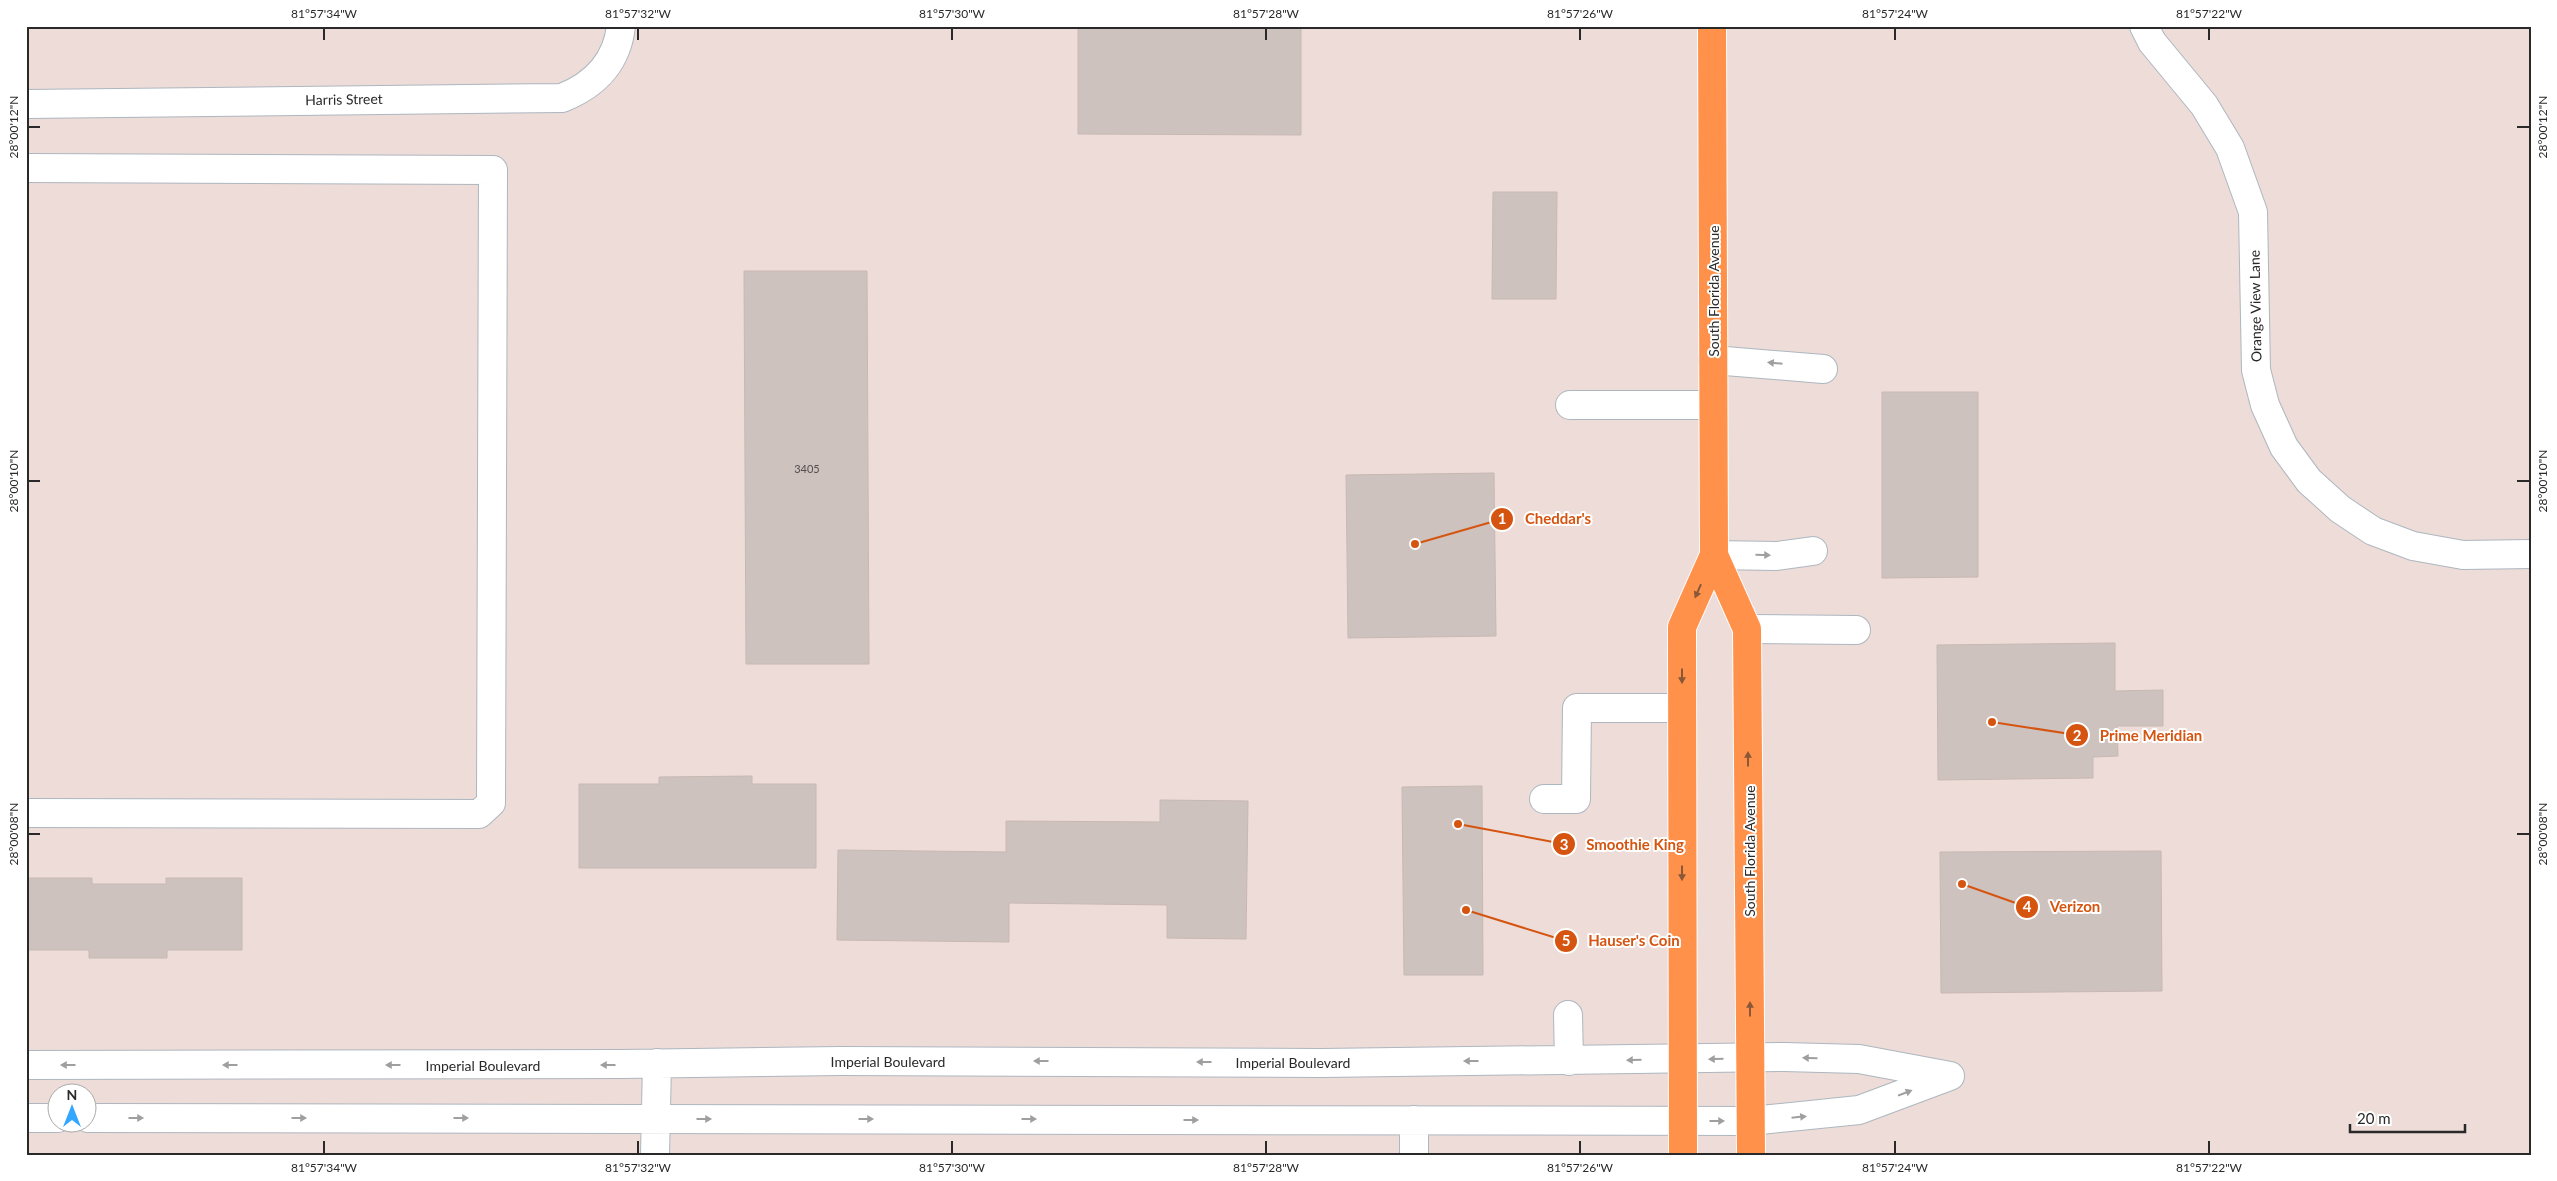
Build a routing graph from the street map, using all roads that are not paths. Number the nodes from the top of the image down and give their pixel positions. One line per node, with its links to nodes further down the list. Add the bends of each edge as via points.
1 (621, 26): 4 (street, Harris Street, via 619,42 608,66 586,86 562,98)
2 (1712, 26): 6 (main road, South Florida Avenue)
3 (2144, 26): 11 (street, Orange View Lane, via 2152,42 2204,105 2230,148 2253,212 2256,370 2265,404 2284,447 2309,481 2340,509 2373,531 2413,546 2462,555)
4 (26, 104)
5 (26, 168): 17 (street, via 493,170 491,803 479,814)
6 (1713, 360): 7 (street, one-way to 6); 8 (main road, South Florida Avenue)
7 (1823, 369)
8 (1713, 404): 9 (street); 12 (main road, South Florida Avenue)
9 (1570, 405)
10 (1813, 551): 12 (street, one-way to 10, via 1777,556)
11 (2531, 554)
12 (1714, 555): 13 (main road, South Florida Avenue); 15 (main road, South Florida Avenue, one-way to 15, via 1682,627)
13 (1747, 629): 14 (street); 19 (main road, South Florida Avenue, one-way to 13)
14 (1856, 630)
15 (1682, 708): 16 (street, via 1577,708 1576,799); 20 (main road, South Florida Avenue, one-way to 20)
16 (1544, 799)
17 (26, 813)
18 (1568, 1015): 21 (street)
19 (1750, 1058): 20 (street, Imperial Boulevard, one-way to 20); 30 (main road, South Florida Avenue); 30 (street, Imperial Boulevard, one-way to 19, via 1859,1110 1950,1076 1859,1059)
20 (1682, 1059): 21 (street, Imperial Boulevard, one-way to 21); 29 (main road, South Florida Avenue)
21 (1569, 1061): 22 (street, Imperial Boulevard, one-way to 22)
22 (657, 1063): 23 (street, Imperial Boulevard, one-way to 23); 27 (street)
23 (26, 1065)
24 (26, 1118): 25 (street)
25 (48, 1118)
26 (98, 1118): 27 (street, one-way to 27)
27 (655, 1119): 28 (street, one-way to 28); 31 (street)
28 (1414, 1120): 29 (street); 32 (street)
29 (1683, 1120): 30 (street, one-way to 30); 33 (main road, South Florida Avenue)
30 (1751, 1120): 34 (main road, South Florida Avenue)
31 (654, 1155)
32 (1414, 1155)
33 (1683, 1155)
34 (1751, 1155)

